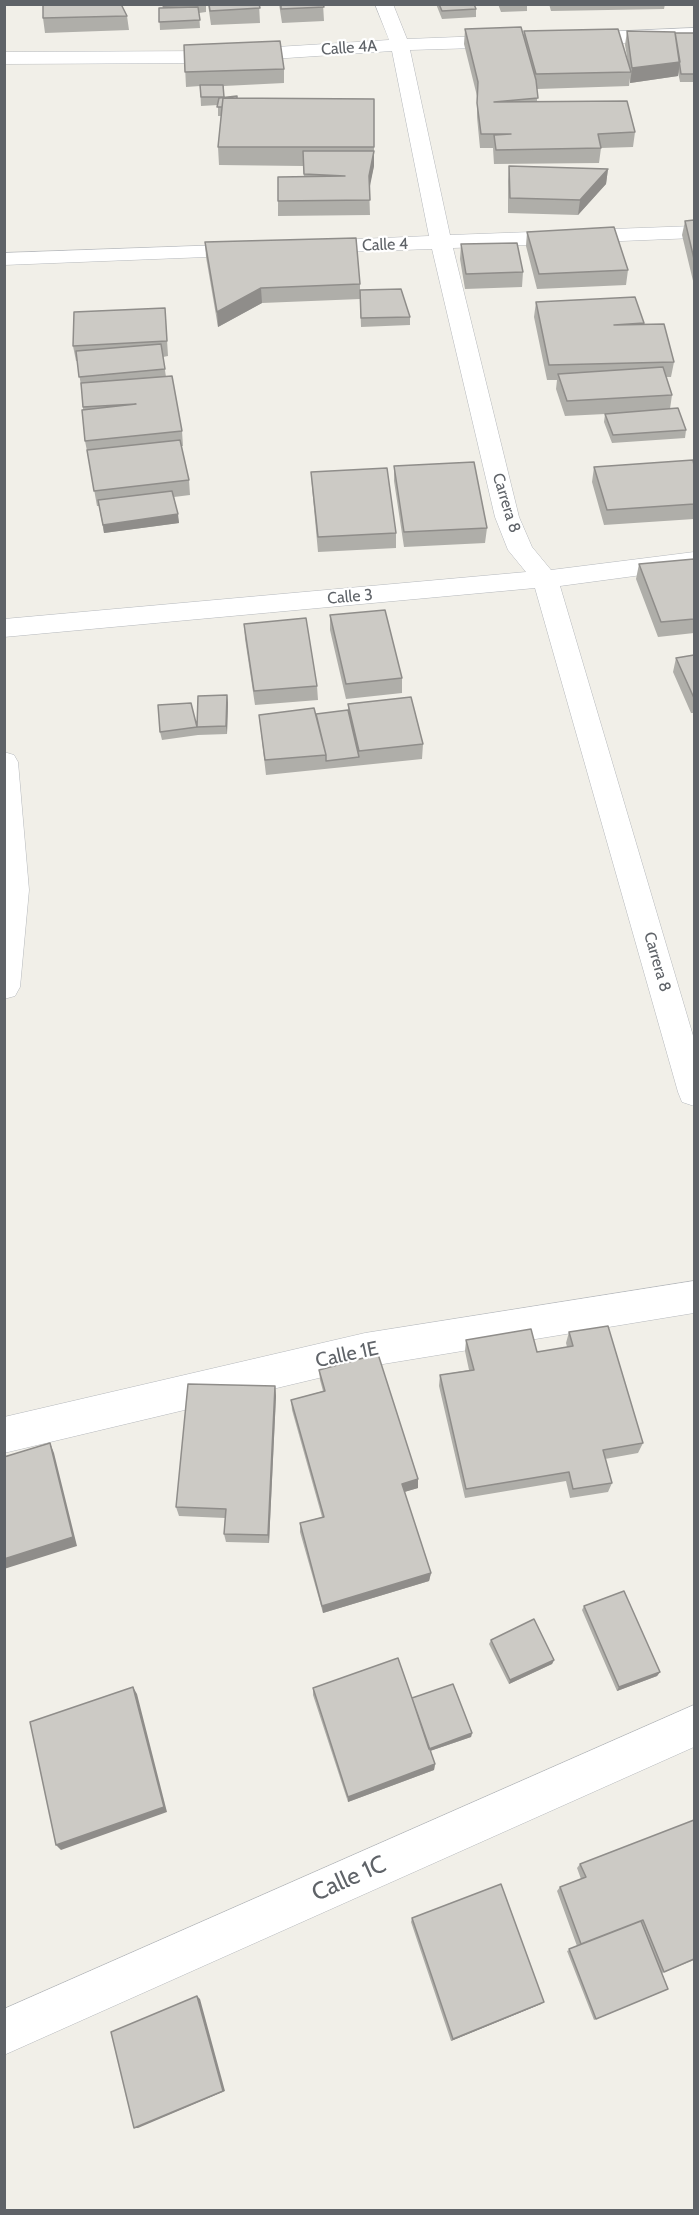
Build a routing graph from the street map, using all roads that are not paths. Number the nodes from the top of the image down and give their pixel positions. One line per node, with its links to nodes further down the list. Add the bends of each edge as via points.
1 (384, 4): 5 (street, Carrera 8)
2 (694, 34): 3 (street)
3 (553, 39)
4 (530, 40): 5 (street, Calle 4A)
5 (400, 45): 6 (street, Calle 4A, via 212,57); 8 (street, Carrera 8)
6 (4, 58)
7 (694, 232): 8 (street, Calle 4)
8 (441, 243): 9 (street, Calle 4); 13 (street, Carrera 8, via 507,517 521,550)
9 (288, 248)
10 (264, 249): 11 (street)
11 (4, 259)
12 (694, 560): 13 (street, Calle 3)
13 (545, 579): 14 (street, Calle 3); 17 (street, Carrera 8)
14 (4, 628)
15 (4, 762): 16 (street, via 14,890)
16 (4, 987)
17 (694, 1092)
18 (694, 1297): 19 (street, Calle 1E, via 365,1350)
19 (4, 1435)
20 (694, 1726): 21 (street, Calle 1C)
21 (4, 2031)

